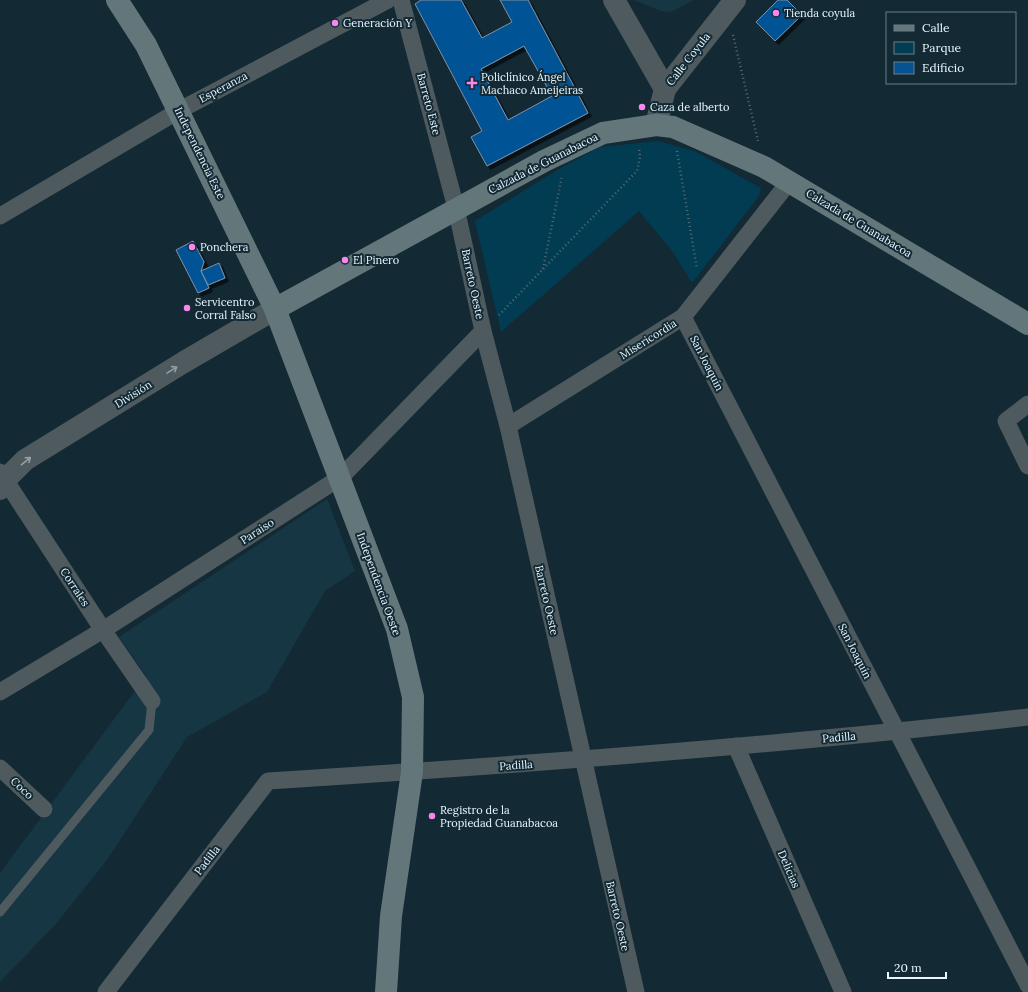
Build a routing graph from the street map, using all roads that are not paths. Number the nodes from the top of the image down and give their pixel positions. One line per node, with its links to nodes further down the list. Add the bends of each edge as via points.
1 (117, 0): 7 (main road, Independencia Este, via 146,45)
2 (388, 0): 7 (street, Esperanza)
3 (401, 0): 10 (street, Barreto Este)
4 (614, 0): 6 (street)
5 (731, 4): 6 (street, Calle Coyula)
6 (665, 89): 8 (street, Calle Coyula)
7 (180, 110): 11 (street, Esperanza); 12 (main road, Independencia Este)
8 (655, 127): 9 (main road, Calzada de Guanabacoa, via 764,167); 10 (main road, Calzada de Guanabacoa, via 603,133)
9 (789, 182): 13 (street, Misericordia); 14 (main road, Calzada de Guanabacoa)
10 (456, 208): 12 (main road, Calzada de Guanabacoa); 15 (street, Barreto Oeste)
11 (0, 216)
12 (275, 309): 19 (main road, Independencia Oeste); 20 (street, División, one-way to 12, via 25,460)
13 (684, 317): 17 (street, Misericordia); 25 (street, San Joaquín)
14 (1028, 324)
15 (483, 331): 17 (street, Barreto Oeste); 19 (street, Paraiso)
16 (1028, 404): 18 (street, via 1006,421)
17 (508, 426): 27 (street, Barreto Oeste)
18 (1028, 466)
19 (341, 477): 21 (street, Paraiso); 29 (main road, Independencia Oeste, via 371,565 397,630 412,697)
20 (2, 480): 21 (street, Corrales)
21 (103, 630): 22 (street, Paraiso); 23 (street, Corrales)
22 (0, 692)
23 (152, 701): 31 (lane, via 149,730)
24 (1028, 717): 25 (street, Padilla)
25 (897, 732): 26 (street, Padilla); 32 (street, San Joaquín)
26 (736, 746): 27 (street, Padilla); 36 (street, Delicias)
27 (583, 760): 29 (street, Padilla); 35 (street, Barreto Oeste)
28 (0, 768): 30 (street, Coco)
29 (412, 772): 33 (street, Padilla, via 268,781); 34 (main road, Independencia Oeste, via 391,916)
30 (44, 809)
31 (0, 912)
32 (1028, 985)
33 (106, 992)
34 (386, 992)
35 (636, 992)
36 (843, 992)

